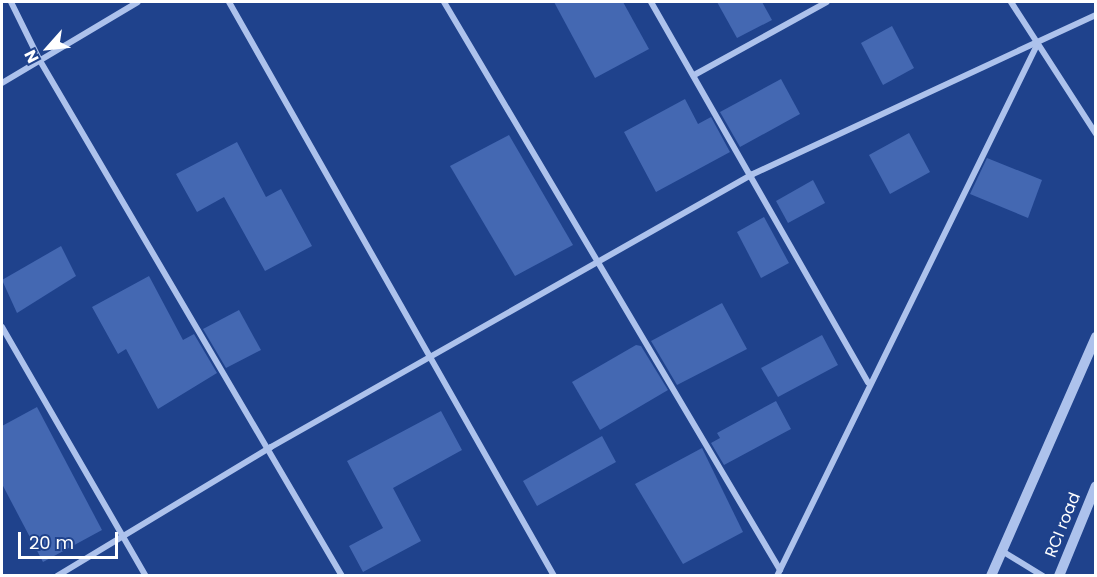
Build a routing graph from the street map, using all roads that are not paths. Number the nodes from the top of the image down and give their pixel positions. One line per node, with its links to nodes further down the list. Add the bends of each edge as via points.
1 (11, 2): 10 (street)
2 (138, 2): 10 (street)
3 (229, 2): 18 (street)
4 (444, 2): 15 (street)
5 (651, 2): 11 (street)
6 (827, 2): 11 (street)
7 (1011, 2): 9 (street)
8 (1095, 15): 9 (street)
9 (1037, 44): 13 (street); 14 (street); 19 (street)
10 (39, 59): 12 (street); 20 (street)
11 (696, 74): 14 (street)
12 (2, 82)
13 (1095, 134)
14 (753, 174): 15 (street); 19 (street)
15 (596, 260): 18 (street); 24 (street)
16 (2, 327): 22 (street)
17 (1095, 337): 23 (street)
18 (430, 356): 20 (street); 28 (street)
19 (868, 383): 24 (street)
20 (271, 447): 22 (street); 27 (street)
21 (1095, 486): 31 (street, RCI road)
22 (123, 540): 25 (street); 26 (street)
23 (1002, 551): 29 (street); 30 (street)
24 (779, 573)
25 (57, 576)
26 (146, 576)
27 (342, 576)
28 (554, 576)
29 (991, 576)
30 (1043, 576)
31 (1059, 576)

